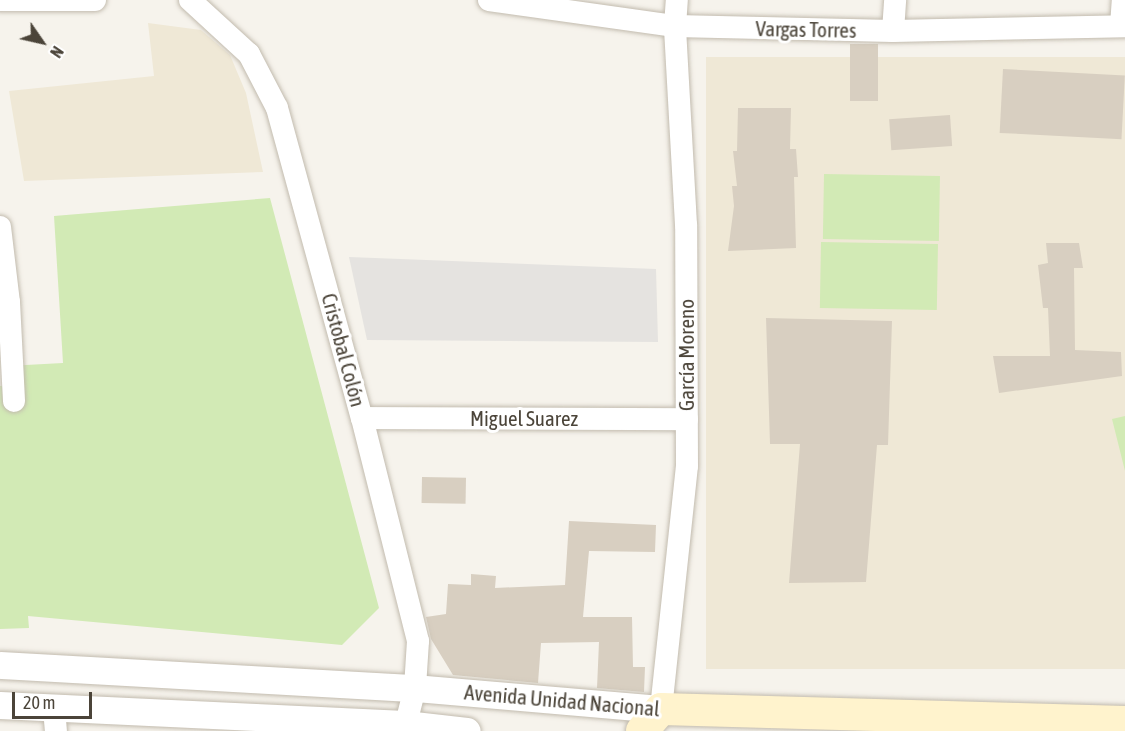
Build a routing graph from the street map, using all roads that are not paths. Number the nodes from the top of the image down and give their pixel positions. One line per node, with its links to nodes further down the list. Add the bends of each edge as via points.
1 (0, 0): 2 (street)
2 (95, 0)
3 (190, 0): 13 (street, Cristobal Colón, via 249,54 277,108)
4 (489, 0): 8 (street, Vargas Torres)
5 (677, 0): 8 (street, García Moreno)
6 (895, 0): 10 (street)
7 (1123, 0): 9 (street)
8 (675, 26): 10 (street, Vargas Torres); 14 (street, García Moreno, via 686,225)
9 (1123, 26): 10 (street, Vargas Torres)
10 (893, 31)
11 (0, 227): 12 (street)
12 (14, 401)
13 (362, 418): 14 (street, Miguel Suarez); 16 (street, Cristobal Colón, via 418,641)
14 (687, 418): 22 (street, García Moreno, via 687,466)
15 (0, 665): 16 (street, Avenida Unidad Nacional)
16 (415, 688): 22 (street, Avenida Unidad Nacional); 23 (street, Cristobal Colón)
17 (0, 705): 18 (street, Avenida Unidad Nacional)
18 (55, 720): 23 (street, Avenida Unidad Nacional)
19 (832, 721): 21 (main road, Avenida Unidad Nacional); 22 (main road, Avenida Unidad Nacional)
20 (1125, 722): 21 (main road, Avenida Unidad Nacional)
21 (865, 723)
22 (654, 724)
23 (405, 727): 24 (street, Avenida Unidad Nacional)
24 (467, 731)

